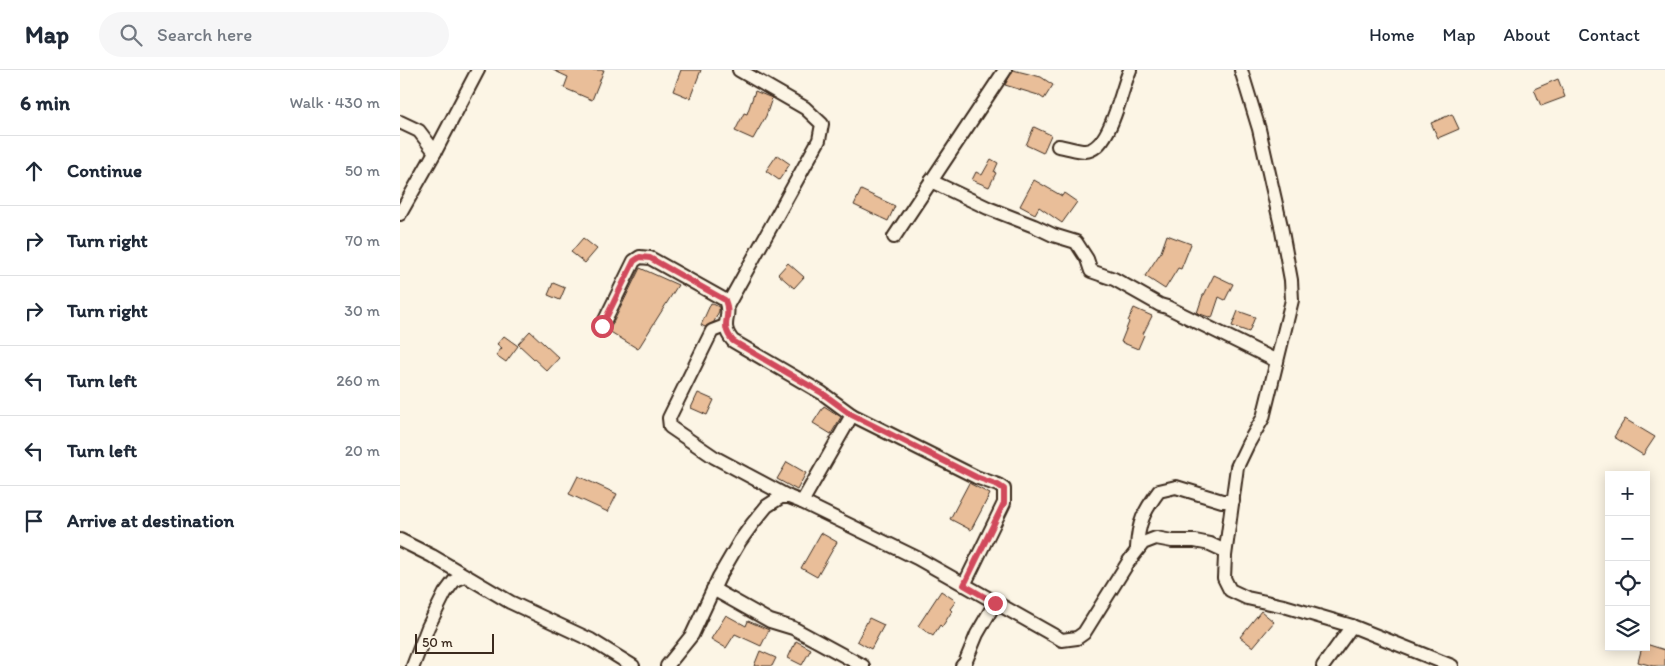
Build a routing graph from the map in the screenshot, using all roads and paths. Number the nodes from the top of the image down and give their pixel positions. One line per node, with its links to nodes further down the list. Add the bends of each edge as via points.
1 (478, 70): 8 (street)
2 (739, 70): 12 (street, via 806,108 822,124 818,140)
3 (1005, 70): 9 (street)
4 (1130, 70): 7 (street, via 1101,143 1086,151)
5 (1241, 70): 15 (street, via 1259,128 1291,280 1292,300)
6 (400, 122): 8 (street, via 419,131)
7 (1058, 146)
8 (435, 152): 10 (street)
9 (931, 181): 11 (street); 15 (street, via 988,208 1076,242 1091,271 1114,279 1160,305)
10 (400, 214)
11 (894, 236)
12 (727, 306): 13 (street, via 725,300 650,258 640,257 634,261); 14 (street)
13 (602, 326)
14 (725, 326): 16 (street, via 733,341 822,393); 17 (street, via 712,331 669,418 670,427 714,457)
15 (1277, 361): 18 (street, via 1263,418 1237,467)
16 (852, 415): 19 (street); 24 (street, via 1004,489 1004,503)
17 (789, 497): 19 (street); 25 (street, via 773,501 753,523)
18 (1233, 501): 21 (street, via 1222,502 1176,487 1159,491 1138,530); 22 (street)
19 (802, 502): 24 (street, via 917,558)
20 (400, 540): 23 (street)
21 (1137, 548): 22 (street, via 1156,538 1195,541); 26 (street, via 1084,633 1077,638 1062,640)
22 (1226, 551): 27 (street, via 1224,578 1230,590 1247,598)
23 (464, 576): 28 (street, via 454,581 445,593); 29 (street, via 510,602 591,640)
24 (964, 585): 26 (street)
25 (713, 589): 30 (street, via 692,635); 31 (street)
26 (995, 603): 32 (street)
27 (1352, 626): 33 (street); 34 (street)
28 (413, 666)
29 (632, 666)
30 (667, 666)
31 (863, 666)
32 (962, 666)
33 (1323, 666)
34 (1452, 666)

